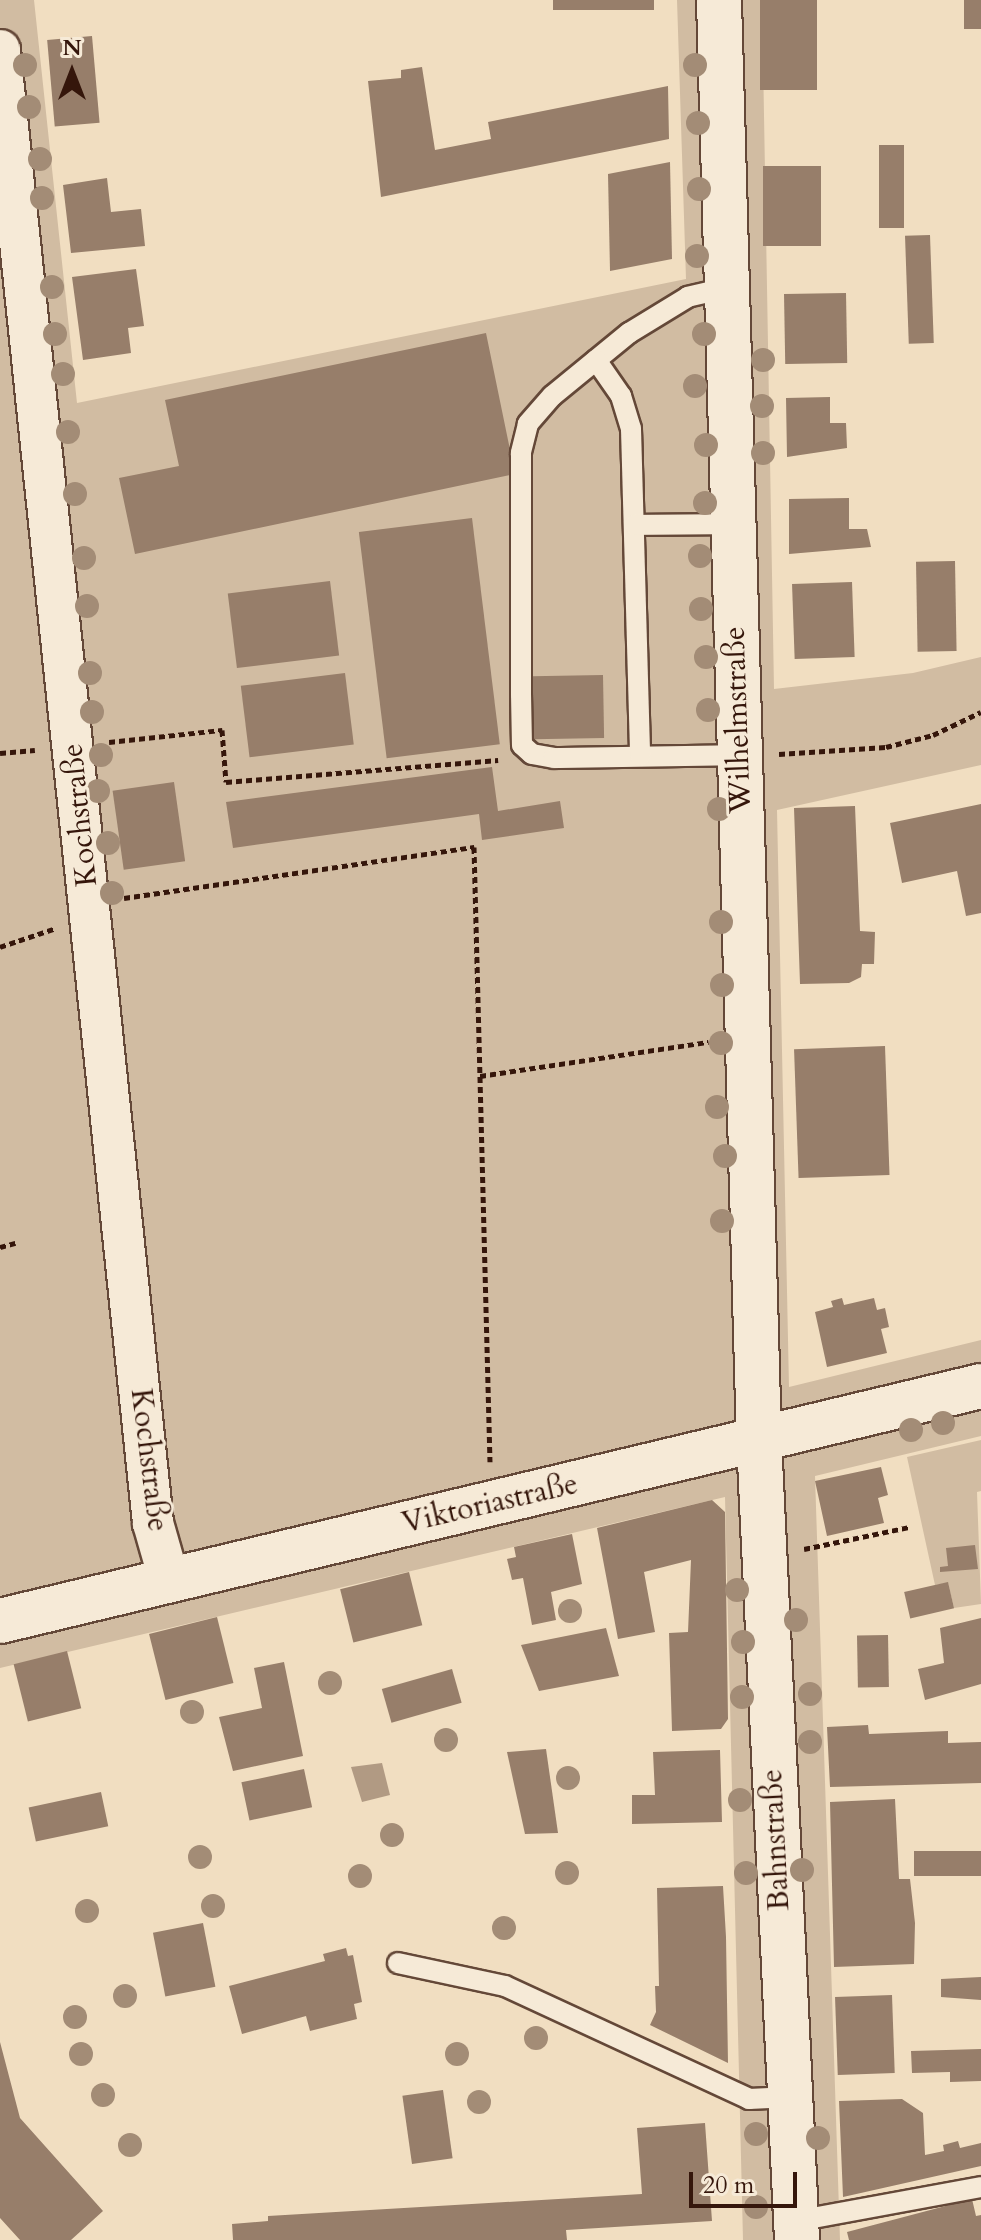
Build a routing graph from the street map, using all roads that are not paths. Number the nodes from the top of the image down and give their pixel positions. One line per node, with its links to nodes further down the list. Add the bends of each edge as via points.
1 (719, 0): 4 (street, Wilhelmstraße)
2 (0, 50): 3 (street, Kochstraße)
3 (8, 199): 12 (street, Kochstraße, via 73,746 153,1523)
4 (726, 288): 5 (lane, via 688,297); 6 (street, Wilhelmstraße)
5 (596, 360): 7 (lane, via 621,396 631,429); 9 (lane, via 528,424 521,453 522,745 532,754 554,758)
6 (732, 524): 7 (lane); 8 (street, Wilhelmstraße)
7 (635, 525): 9 (lane)
8 (738, 755): 9 (lane); 11 (street, Wilhelmstraße)
9 (640, 756)
10 (981, 1386): 11 (street, Viktoriastraße)
11 (759, 1440): 12 (street, Viktoriastraße); 15 (street, Bahnstraße)
12 (169, 1579): 13 (street, Viktoriastraße)
13 (0, 1621)
14 (398, 1963): 15 (lane, via 505,1986 749,2099)
15 (790, 2097): 17 (street, Bahnstraße)
16 (981, 2187): 17 (lane)
17 (797, 2230)

